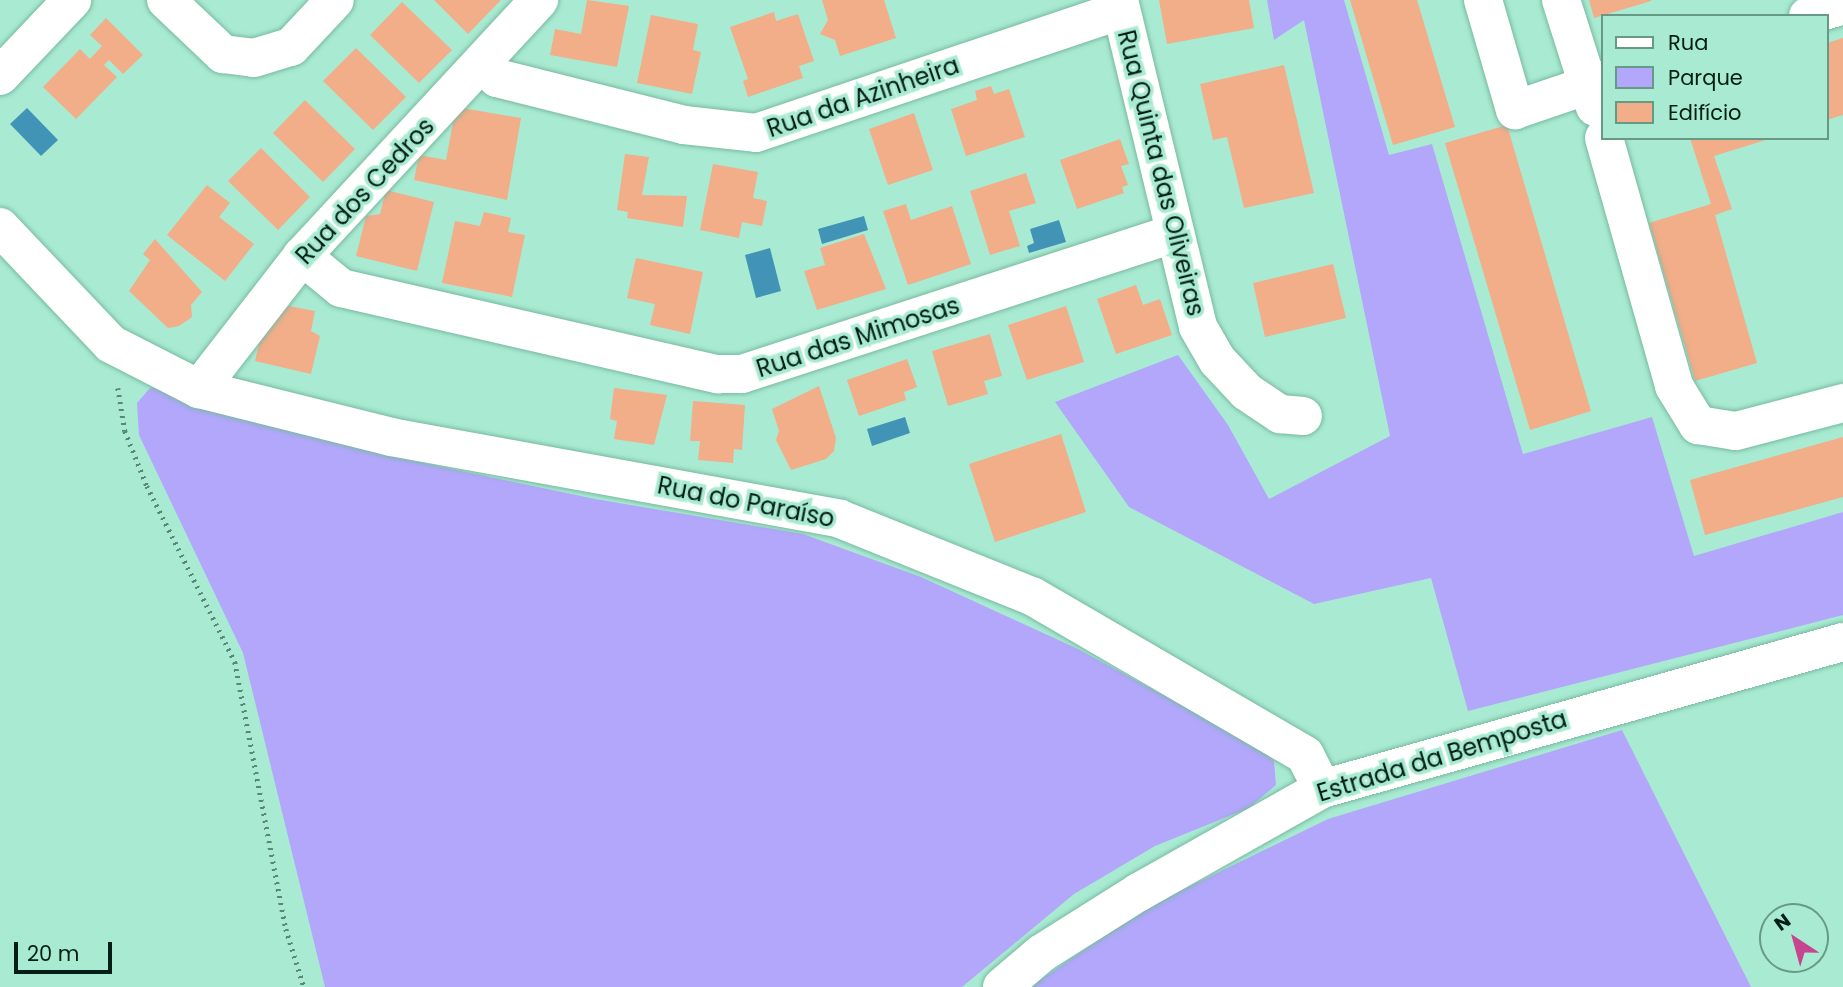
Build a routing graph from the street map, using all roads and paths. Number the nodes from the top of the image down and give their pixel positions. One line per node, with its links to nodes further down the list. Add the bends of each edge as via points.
1 (72, 0): 11 (street)
2 (166, 0): 3 (street, via 223,54 254,58 291,47)
3 (335, 0)
4 (539, 0): 10 (street, Rua dos Cedros)
5 (1483, 0): 12 (street, via 1515,110)
6 (1561, 0): 12 (street)
7 (1120, 5): 10 (street, Rua da Azinheira, via 756,133 670,122 498,78); 16 (street, Rua Quinta das Oliveiras)
8 (1843, 5): 9 (street)
9 (1814, 14)
10 (483, 64): 17 (street, Rua dos Cedros)
11 (0, 76)
12 (1596, 83): 13 (street)
13 (1602, 124)
14 (1605, 140): 20 (street, via 1674,386 1698,425 1736,431)
15 (0, 227): 18 (street, Rua do Paraíso)
16 (1173, 234): 17 (street, Rua das Mimosas, via 742,374 718,374 341,288); 21 (street, Rua Quinta das Oliveiras, via 1198,327 1218,361 1247,392 1280,414)
17 (302, 256): 19 (street, Rua dos Cedros)
18 (111, 344): 19 (street, Rua do Paraíso); 24 (path, via 125,431 147,486 235,662 286,929)
19 (200, 389): 23 (street, Rua do Paraíso, via 391,437 840,519 1032,596 1305,755)
20 (1843, 403)
21 (1303, 416)
22 (1843, 642): 23 (street, Estrada da Bemposta)
23 (1322, 789): 25 (street, Estrada da Bemposta, via 1139,892 1042,953)
24 (304, 987)
25 (1002, 987)

